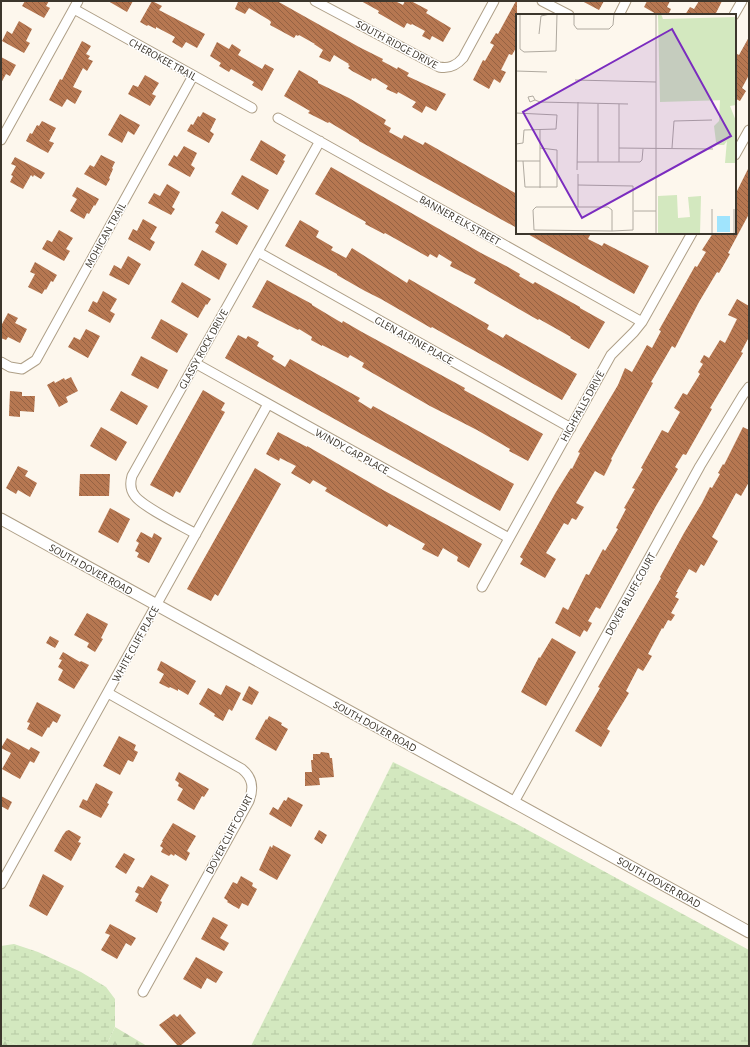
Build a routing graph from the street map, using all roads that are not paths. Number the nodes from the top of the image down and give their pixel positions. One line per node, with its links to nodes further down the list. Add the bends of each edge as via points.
1 (315, 1): 2 (street, SOUTH RIDGE DRIVE, via 439,67 448,68 463,58)
2 (494, 1)
3 (542, 1): 7 (street)
4 (626, 1): 8 (street)
5 (742, 1): 9 (street)
6 (76, 5): 10 (street, CHEROKEE TRAIL); 14 (street)
7 (567, 14)
8 (620, 14)
9 (735, 14)
10 (193, 76): 11 (street, CHEROKEE TRAIL); 20 (street, MOHICAN TRAIL, via 36,360 22,368)
11 (252, 108)
12 (278, 118): 15 (street, BANNER ELK STREET)
13 (749, 130): 16 (street)
14 (1, 140)
15 (320, 141): 18 (street, GLASSY ROCK DRIVE); 19 (street, BANNER ELK STREET)
16 (736, 153)
17 (691, 234): 19 (street, HIGHFALLS DRIVE)
18 (258, 252): 21 (street, GLASSY ROCK DRIVE); 24 (street, GLEN ALPINE PLACE)
19 (642, 322): 24 (street, HIGHFALLS DRIVE, via 611,356)
20 (1, 362)
21 (196, 363): 23 (street, WINDY GAP PLACE); 26 (street, GLASSY ROCK DRIVE, via 131,482 135,497)
22 (749, 387): 31 (street, DOVER BLUFF COURT, via 700,466)
23 (268, 404): 26 (street, WHITE CLIFF PLACE); 27 (street, WINDY GAP PLACE)
24 (571, 428): 27 (street, HIGHFALLS DRIVE)
25 (1, 519): 29 (street, SOUTH DOVER ROAD)
26 (196, 534): 29 (street, WHITE CLIFF PLACE)
27 (509, 538): 28 (street, HIGHFALLS DRIVE)
28 (482, 587)
29 (157, 605): 30 (street, WHITE CLIFF PLACE); 31 (street, SOUTH DOVER ROAD)
30 (108, 693): 32 (street, WHITE CLIFF PLACE); 34 (street, DOVER CLIFF COURT, via 242,769 252,784 249,801)
31 (514, 802): 33 (street, SOUTH DOVER ROAD)
32 (1, 884)
33 (749, 932)
34 (143, 992)

